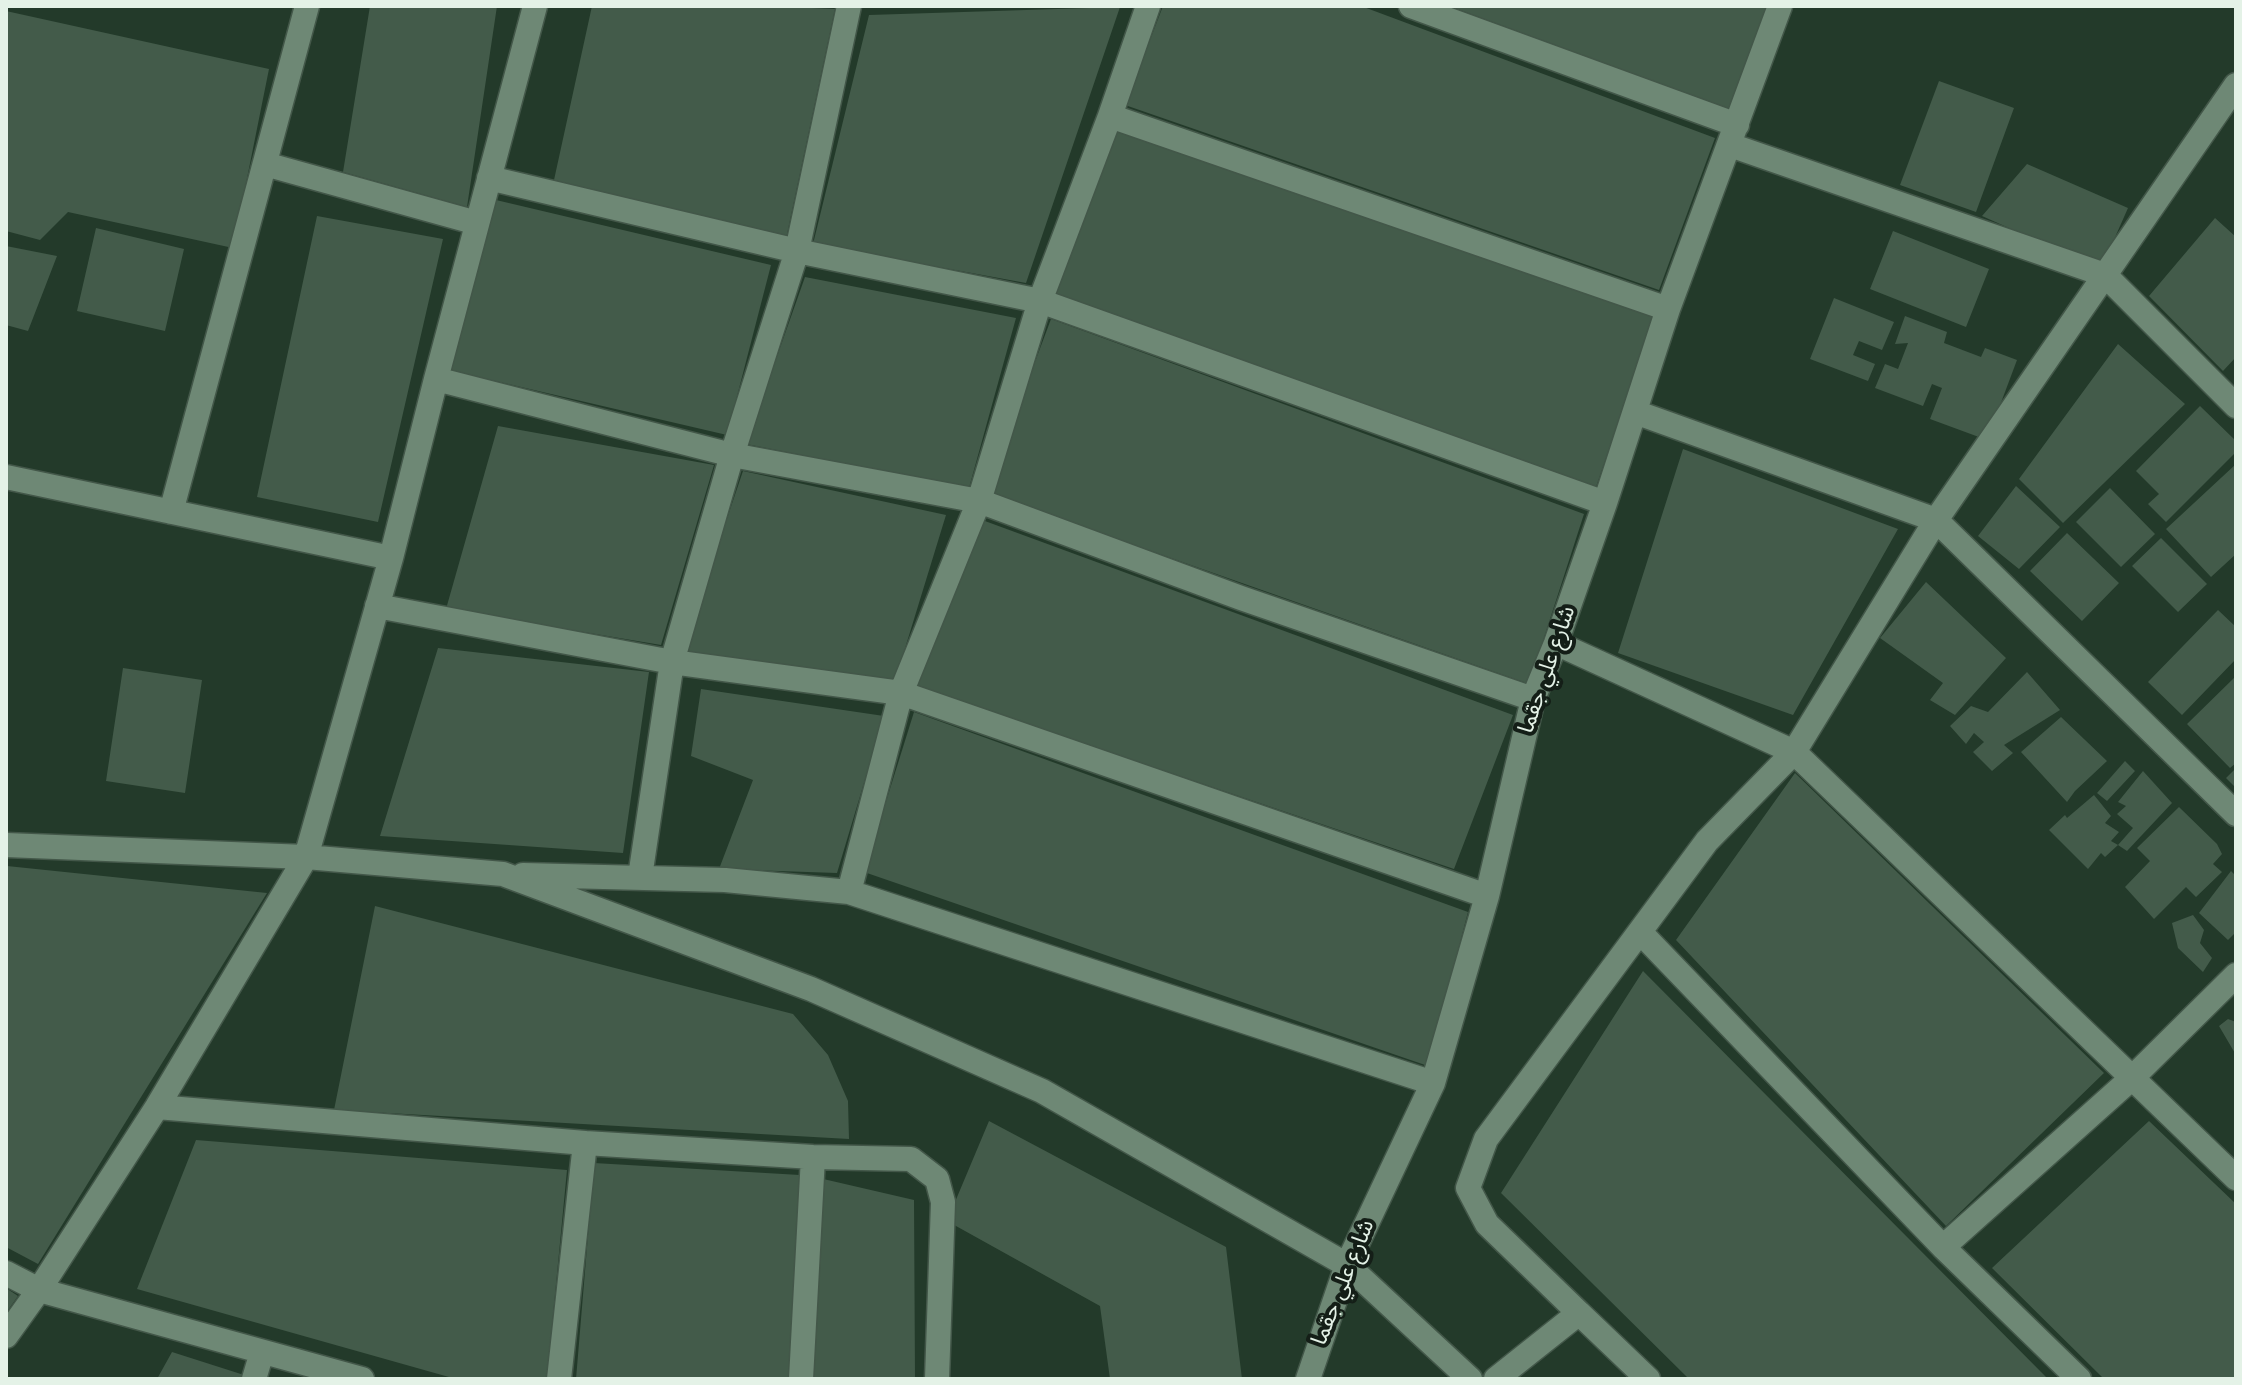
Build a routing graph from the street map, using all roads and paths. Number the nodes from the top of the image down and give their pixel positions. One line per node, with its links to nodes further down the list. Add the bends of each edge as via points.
1 (307, 6): 10 (street)
2 (535, 6): 11 (street)
3 (849, 6): 13 (street)
4 (1148, 6): 8 (street)
5 (1411, 6): 9 (street)
6 (1780, 6): 9 (street, شارع علي جقما)
7 (2236, 85): 14 (street)
8 (1110, 116): 15 (street); 16 (street)
9 (1734, 135): 14 (street); 16 (street, شارع علي جقما)
10 (265, 164): 12 (street); 24 (street)
11 (489, 178): 12 (street); 13 (street)
12 (477, 223): 17 (street)
13 (797, 251): 15 (street); 20 (street)
14 (2105, 275): 18 (street); 25 (street)
15 (1040, 301): 22 (street); 23 (street)
16 (1668, 309): 19 (street, شارع علي جقما)
17 (436, 379): 20 (street); 26 (street)
18 (2236, 406)
19 (1635, 412): 23 (street, شارع علي جقما); 25 (street)
20 (732, 455): 22 (street); 29 (street)
21 (6, 477): 24 (street)
22 (979, 501): 30 (street); 31 (street)
23 (1605, 503): 28 (street, شارع علي جقما)
24 (171, 512): 26 (street)
25 (1936, 520): 32 (street); 33 (street)
26 (391, 558): 27 (street)
27 (377, 606): 29 (street); 35 (street)
28 (1556, 643): 31 (street, شارع علي جقما); 32 (street)
29 (672, 662): 30 (street); 37 (street)
30 (901, 693): 38 (street); 39 (street)
31 (1533, 699): 39 (street, شارع علي جقما)
32 (1794, 752): 40 (street, via 1707,841); 42 (street)
33 (2236, 814)
34 (6, 845): 35 (street)
35 (306, 857): 36 (street); 44 (street)
36 (503, 874): 37 (street); 49 (street, via 811,989 1042,1091)
37 (640, 877): 38 (street)
38 (849, 892): 43 (street)
39 (1487, 896): 43 (street, شارع علي جقما)
40 (1641, 933): 48 (street); 52 (street, via 1486,1139 1468,1188 1487,1224)
41 (2236, 975): 42 (street)
42 (2132, 1078): 47 (street); 48 (street)
43 (1433, 1083): 49 (street, شارع علي جقما)
44 (157, 1107): 45 (street); 51 (street)
45 (585, 1143): 46 (street); 57 (street)
46 (813, 1157): 58 (street); 59 (street, via 911,1159 937,1179 943,1202)
47 (2236, 1178)
48 (1943, 1247): 64 (street)
49 (1347, 1265): 60 (street, شارع علي جقما); 61 (street)
50 (6, 1273): 51 (street)
51 (39, 1290): 53 (street); 54 (street)
52 (1579, 1313): 62 (street); 63 (street)
53 (6, 1336)
54 (262, 1352): 55 (street); 56 (street)
55 (254, 1379)
56 (362, 1379)
57 (559, 1379)
58 (801, 1379)
59 (937, 1379)
60 (1308, 1379)
61 (1470, 1379)
62 (1496, 1379)
63 (1648, 1379)
64 (2079, 1379)

